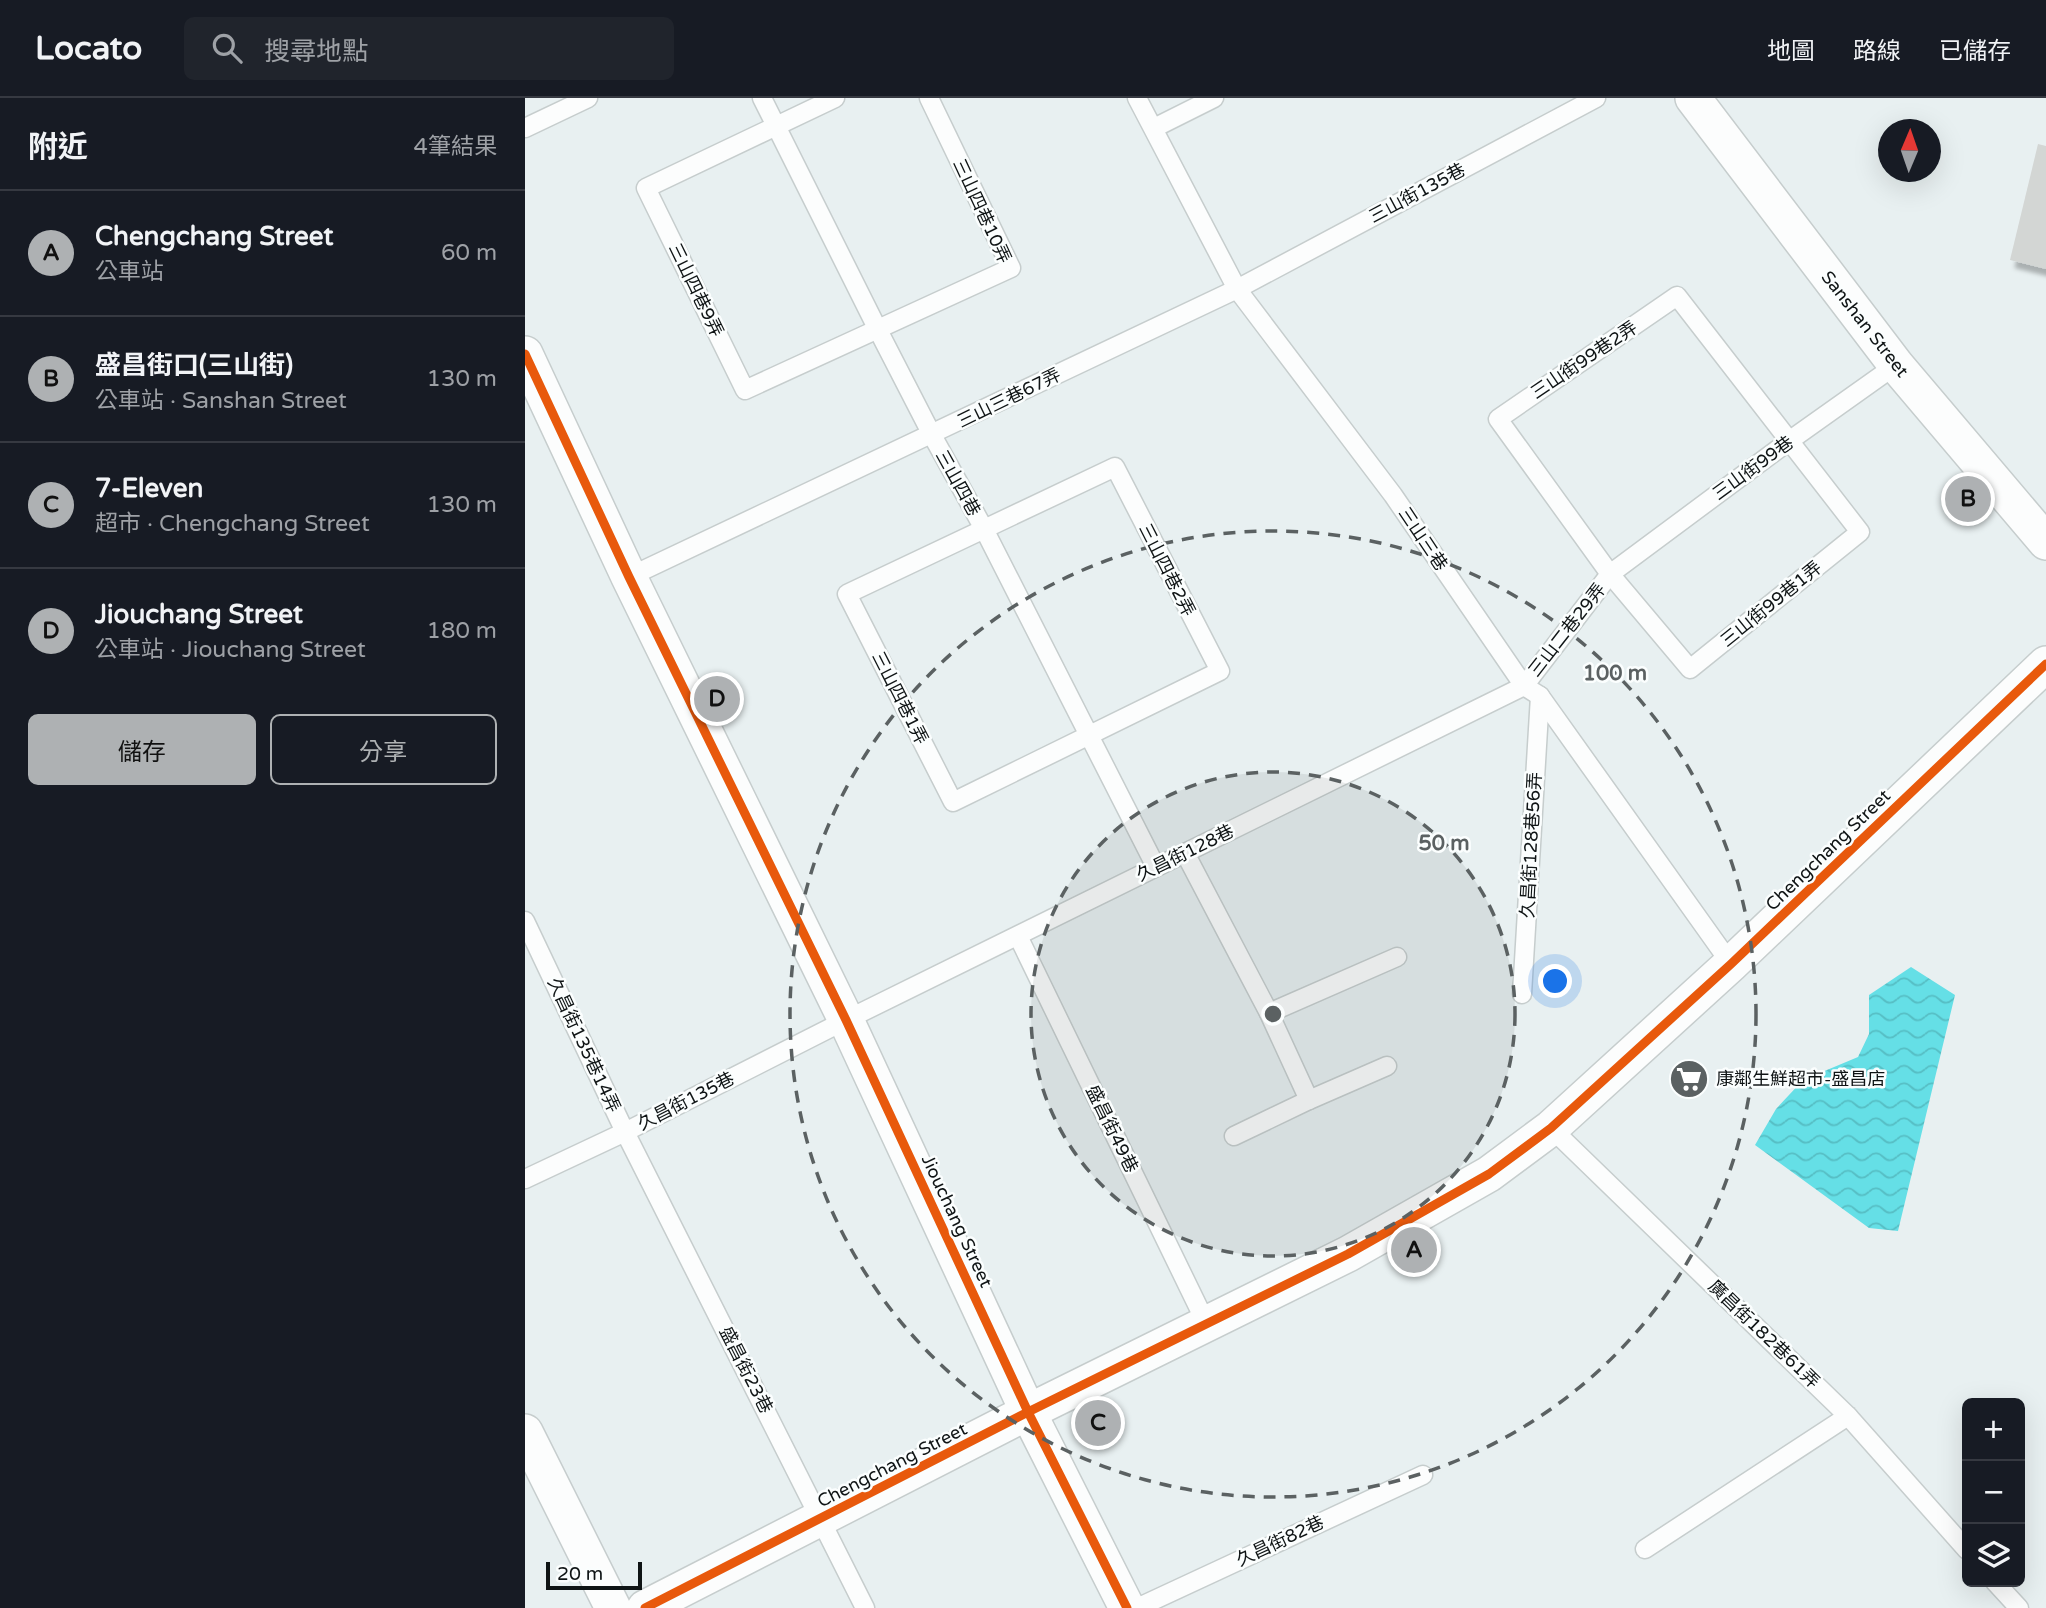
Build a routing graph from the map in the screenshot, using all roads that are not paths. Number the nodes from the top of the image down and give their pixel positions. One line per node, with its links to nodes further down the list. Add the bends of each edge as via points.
1 (588, 98): 10 (lane)
2 (762, 98): 9 (lane, 三山四巷)
3 (835, 98): 9 (lane)
4 (929, 98): 13 (lane, 三山四巷10弄, via 1011,268)
5 (1137, 98): 11 (lane, 三山三巷)
6 (1214, 98): 11 (lane)
7 (1597, 98): 12 (lane, 三山街135巷)
8 (1693, 98): 15 (street, Sanshan Street)
9 (775, 125): 13 (lane, 三山四巷); 13 (lane, 三山四巷9弄, via 646,188 745,390)
10 (525, 128)
11 (1154, 128): 12 (lane, 三山三巷)
12 (1237, 289): 16 (lane, 三山三巷67弄); 23 (lane, 三山三巷, via 1393,495)
13 (877, 330): 16 (lane, 三山四巷)
14 (525, 354): 21 (street, Jiouchang Street)
15 (1896, 365): 17 (lane, 三山街99巷); 19 (street, Sanshan Street)
16 (932, 435): 18 (lane, 三山四巷); 21 (lane, 三山三巷67弄)
17 (1789, 441): 20 (lane, 三山街99巷); 20 (lane, 三山街99巷1弄, via 1860,532 1691,670); 20 (lane, 三山街99巷2弄, via 1677,296 1498,419)
18 (984, 529): 25 (lane, 三山四巷); 25 (lane, 三山四巷2弄, via 1115,467 1220,671); 25 (lane, 三山四巷1弄, via 847,594 953,802)
19 (2046, 542)
20 (1610, 574): 23 (lane, 三山二巷29弄)
21 (629, 577): 34 (street, Jiouchang Street)
22 (2046, 664): 31 (street, Chengchang Street)
23 (1524, 686): 24 (lane, 三山三巷); 26 (lane, 久昌街128巷)
24 (1540, 696): 31 (lane, 三山三巷); 32 (lane, 久昌街128巷56弄)
25 (1090, 736): 27 (lane, 三山四巷)
26 (1185, 853): 27 (lane, 久昌街128巷); 33 (lane)
27 (1156, 867): 29 (lane, 久昌街128巷)
28 (525, 921): 38 (lane, 久昌街135巷14弄)
29 (1018, 936): 34 (lane, 久昌街128巷); 41 (lane, 盛昌街49巷)
30 (1397, 957): 33 (lane)
31 (1731, 964): 37 (street, Chengchang Street)
32 (1522, 994)
33 (1269, 1013): 36 (lane)
34 (846, 1020): 38 (lane, 久昌街135巷); 42 (street, Jiouchang Street)
35 (1387, 1066): 36 (lane)
36 (1309, 1100): 39 (lane)
37 (1551, 1128): 41 (street, Chengchang Street, via 1489,1174 1348,1254); 43 (lane, 廣昌街182巷61弄)
38 (625, 1132): 40 (lane, 久昌街135巷); 46 (lane, 盛昌街23巷)
39 (1234, 1136)
40 (525, 1179)
41 (1206, 1323): 42 (street, Chengchang Street)
42 (1028, 1412): 46 (street, Chengchang Street); 53 (street, Jiouchang Street)
43 (1848, 1416): 47 (lane, 廣昌街182巷61弄); 48 (lane)
44 (525, 1432): 50 (street)
45 (1423, 1475): 54 (lane, 久昌街82巷)
46 (822, 1519): 51 (street, Chengchang Street); 52 (lane, 盛昌街23巷)
47 (1962, 1544)
48 (1645, 1549)
49 (2000, 1587): 55 (lane)
50 (613, 1608)
51 (645, 1608)
52 (865, 1608)
53 (1127, 1608)
54 (1137, 1608)
55 (2019, 1608)

